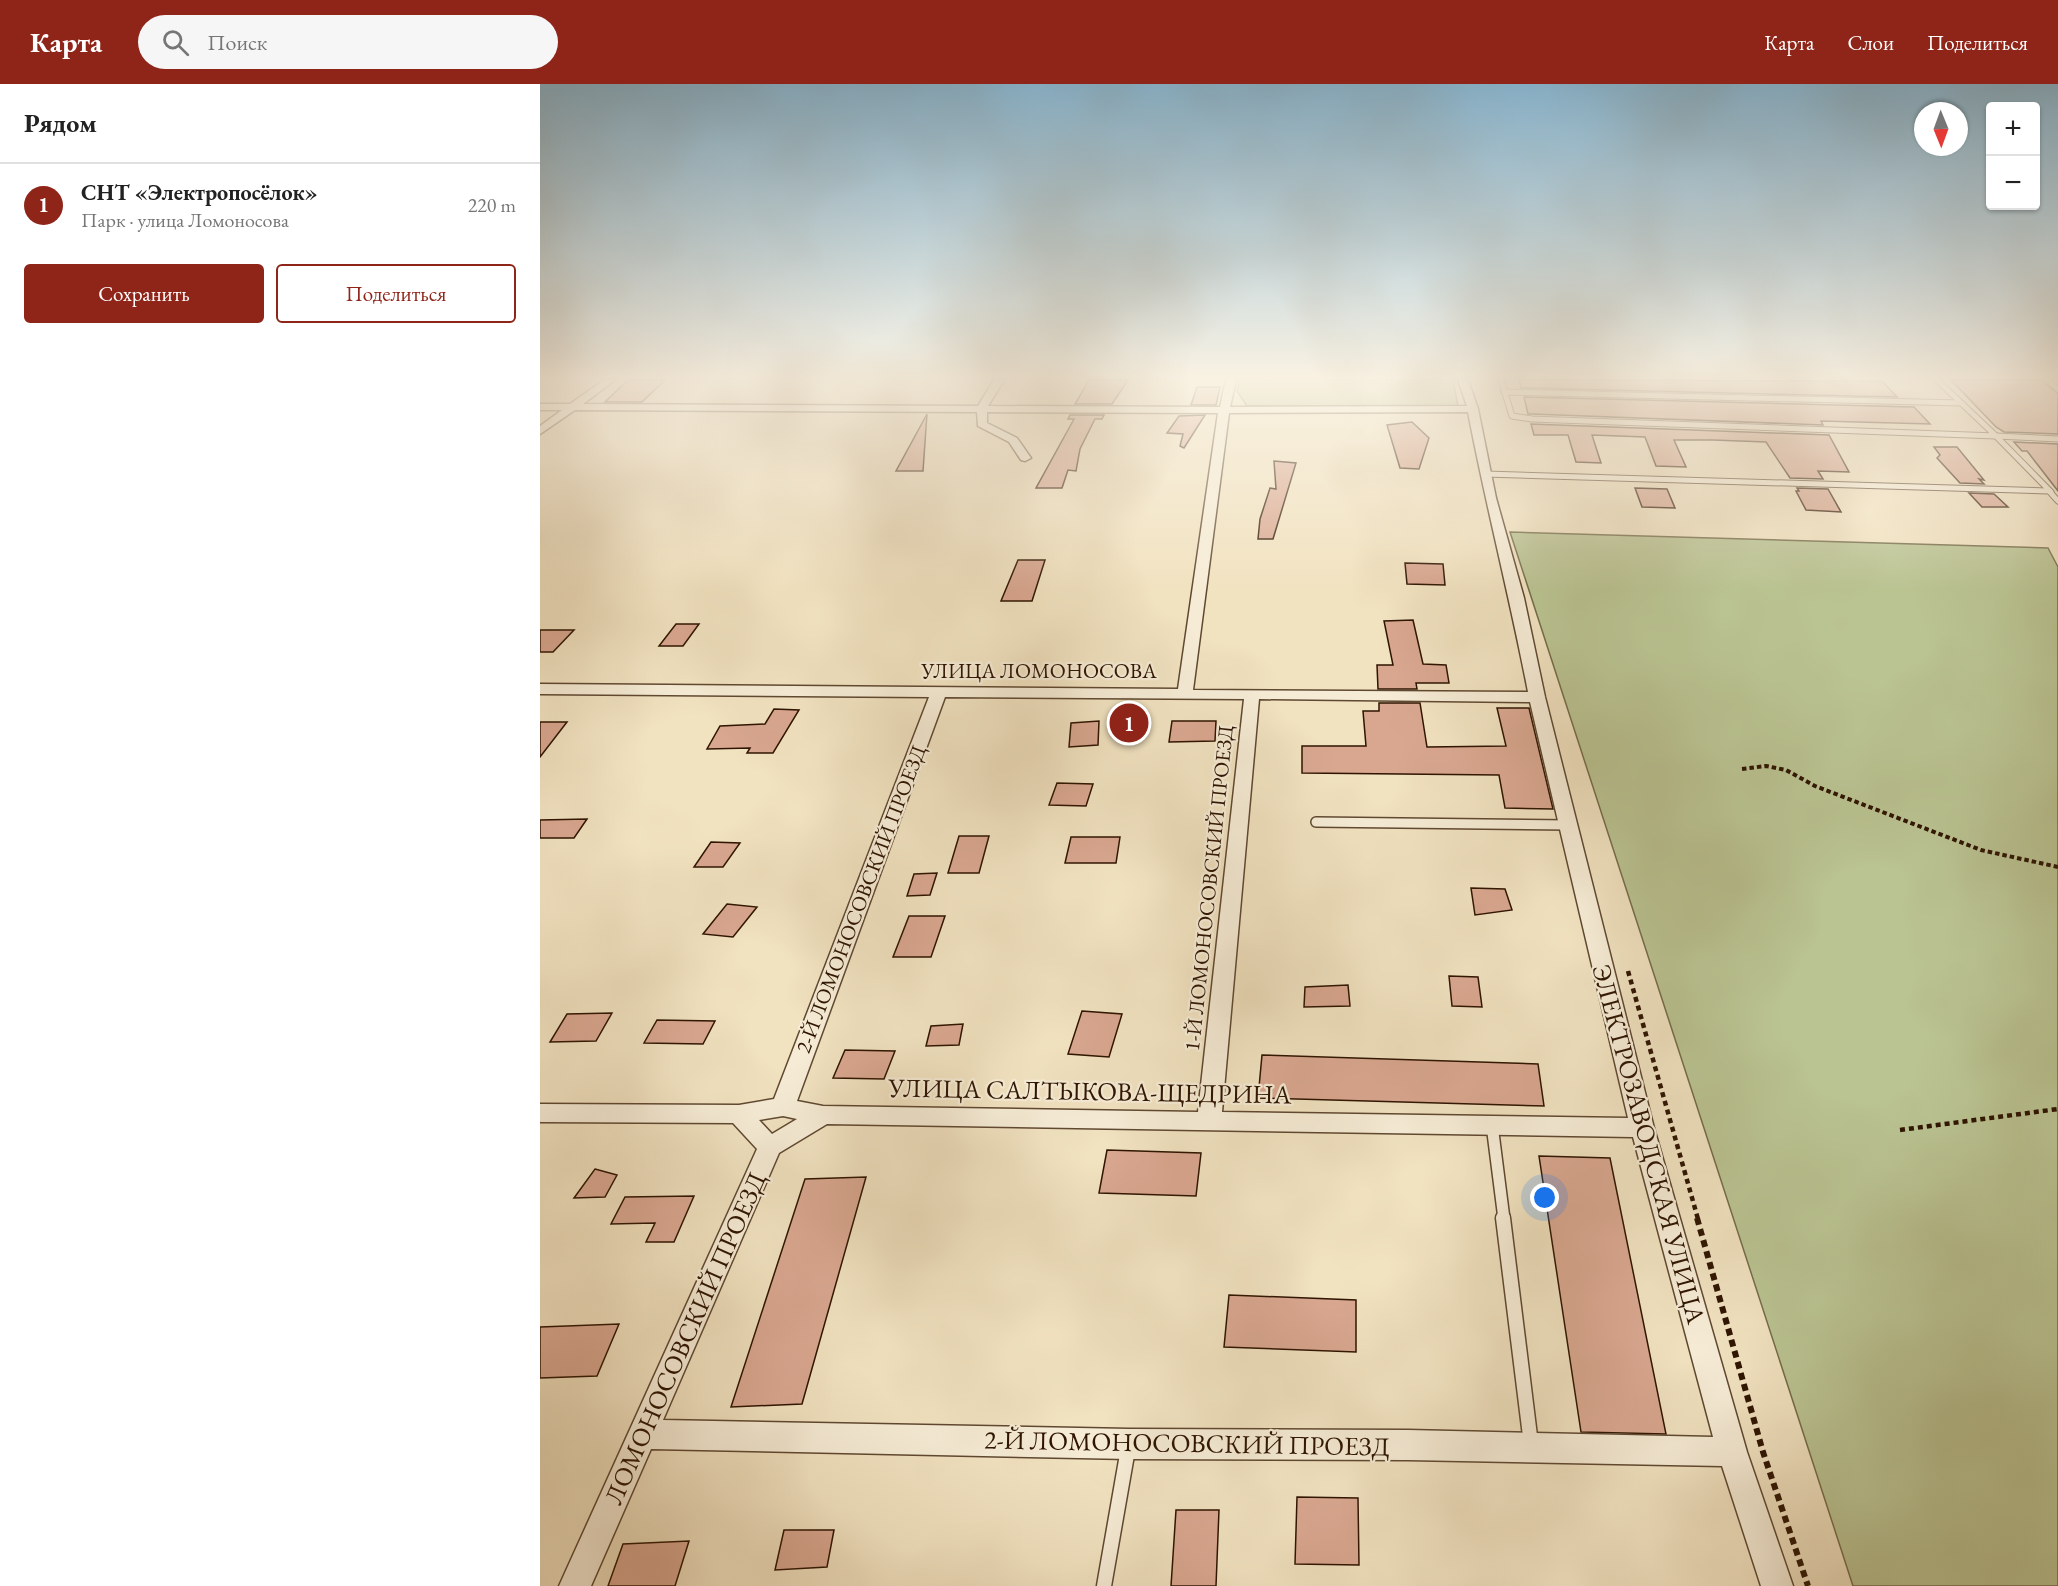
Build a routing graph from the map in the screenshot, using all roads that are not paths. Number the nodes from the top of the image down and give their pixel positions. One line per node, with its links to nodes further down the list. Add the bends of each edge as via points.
1 (1019, 450): 5 (street)
2 (1219, 450): 12 (street)
3 (1481, 450): 6 (street, ЭЛЕКТРОЗАВОДСКАЯ УЛИЦА)
4 (2010, 450): 7 (lane)
5 (1025, 458)
6 (1485, 474): 7 (lane); 14 (street, ЭЛЕКТРОЗАВОДСКАЯ УЛИЦА, via 1517,598)
7 (2049, 491): 8 (lane); 9 (lane)
8 (2058, 492)
9 (2058, 501)
10 (540, 689): 11 (street, УЛИЦА ЛОМОНОСОВА)
11 (939, 692): 12 (street, УЛИЦА ЛОМОНОСОВА); 17 (street, 2-Й ЛОМОНОСОВСКИЙ ПРОЕЗД)
12 (1185, 693): 13 (street, УЛИЦА ЛОМОНОСОВА)
13 (1252, 694): 14 (street, УЛИЦА ЛОМОНОСОВА); 21 (street, 1-Й ЛОМОНОСОВСКИЙ ПРОЕЗД)
14 (1537, 697): 16 (street, ЭЛЕКТРОЗАВОДСКАЯ УЛИЦА)
15 (1316, 822): 16 (lane)
16 (1568, 825): 23 (street, ЭЛЕКТРОЗАВОДСКАЯ УЛИЦА)
17 (783, 1107): 19 (street, УЛИЦА САЛТЫКОВА-ЩЕДРИНА); 20 (street, УЛИЦА САЛТЫКОВА-ЩЕДРИНА)
18 (540, 1113): 19 (street, УЛИЦА САЛТЫКОВА-ЩЕДРИНА)
19 (739, 1114): 24 (street)
20 (823, 1115): 21 (street, УЛИЦА САЛТЫКОВА-ЩЕДРИНА); 24 (street, ЛОМОНОСОВСКИЙ ПРОЕЗД)
21 (1209, 1122): 22 (street, УЛИЦА САЛТЫКОВА-ЩЕДРИНА)
22 (1492, 1125): 23 (street, УЛИЦА САЛТЫКОВА-ЩЕДРИНА); 27 (lane)
23 (1641, 1128): 28 (street, ЭЛЕКТРОЗАВОДСКАЯ УЛИЦА)
24 (770, 1147): 25 (street, ЛОМОНОСОВСКИЙ ПРОЕЗД)
25 (643, 1434): 26 (street, 2-Й ЛОМОНОСОВСКИЙ ПРОЕЗД); 29 (street, ЛОМОНОСОВСКИЙ ПРОЕЗД)
26 (1128, 1444): 27 (street, 2-Й ЛОМОНОСОВСКИЙ ПРОЕЗД); 30 (lane)
27 (1531, 1448): 28 (street, 2-Й ЛОМОНОСОВСКИЙ ПРОЕЗД)
28 (1732, 1452): 31 (street, ЭЛЕКТРОЗАВОДСКАЯ УЛИЦА)
29 (575, 1586)
30 (1104, 1586)
31 (1777, 1586)

